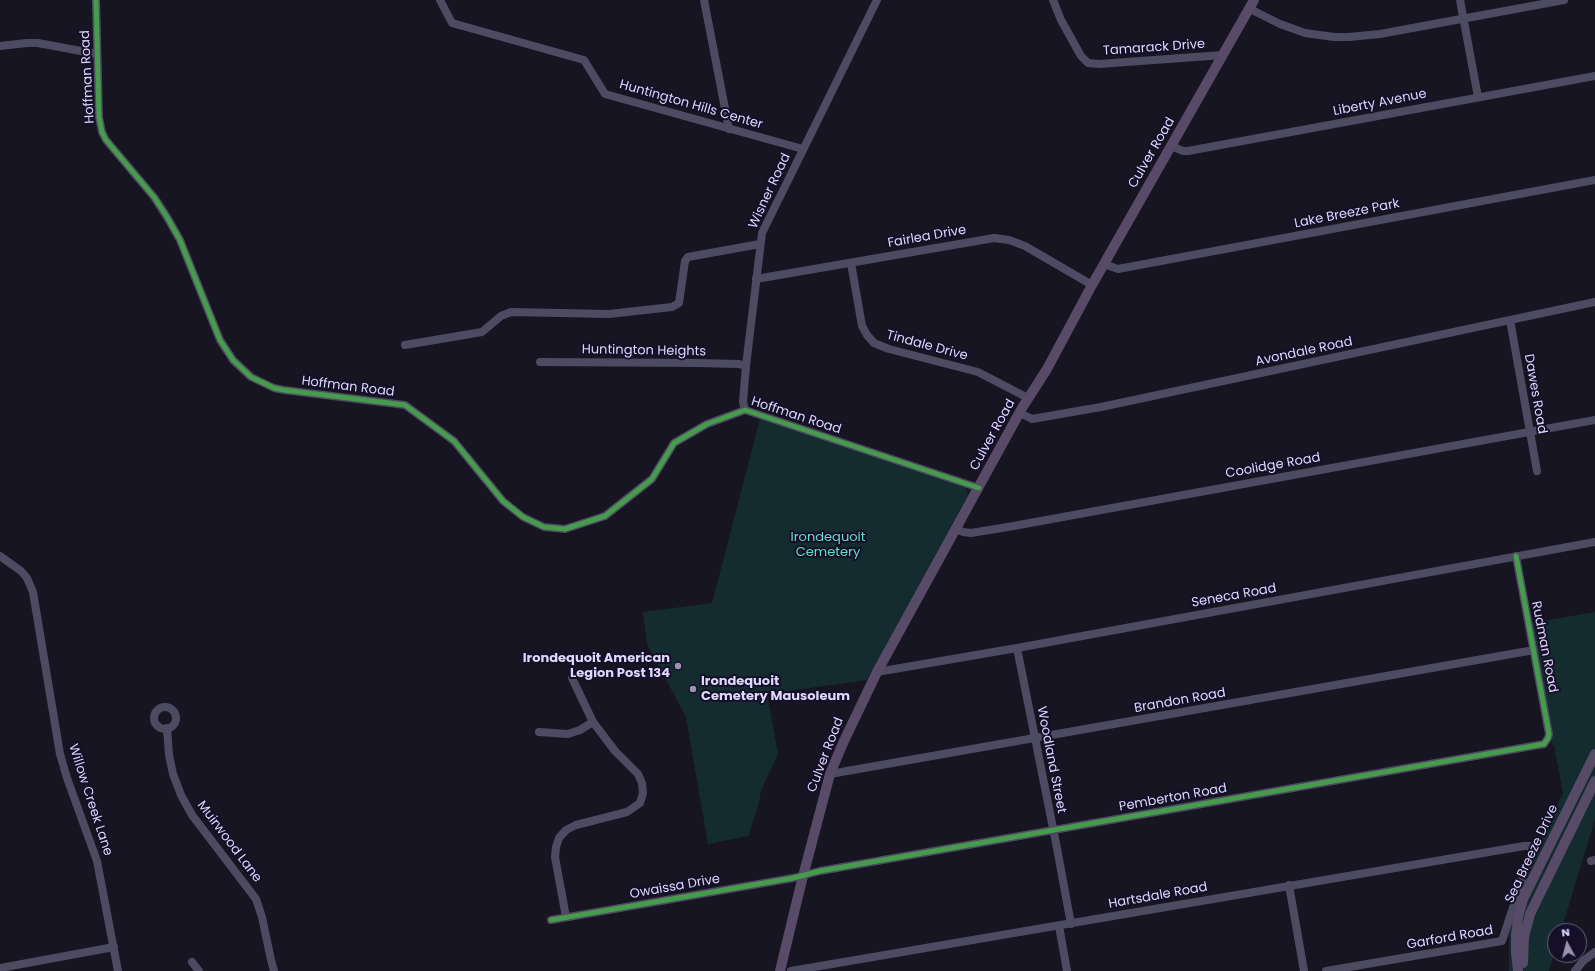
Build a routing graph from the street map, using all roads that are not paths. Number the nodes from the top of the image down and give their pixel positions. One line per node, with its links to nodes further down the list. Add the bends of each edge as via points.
1 (96, 0): 11 (street, Hoffman Road)
2 (440, 0): 15 (street, Huntington Hills Center, via 452,22 584,60 605,94)
3 (704, 0): 15 (street)
4 (877, 0): 17 (street, Wisner Road)
5 (1053, 0): 12 (street, Tamarack Drive, via 1081,56 1088,63)
6 (1460, 0): 9 (street)
7 (1564, 0): 9 (street)
8 (1252, 4): 9 (street, via 1266,18 1293,29 1334,37 1380,34); 12 (main road, Culver Road)
9 (1464, 18): 14 (street)
10 (0, 46): 11 (street, via 38,43)
11 (97, 54): 30 (street, Hoffman Road, via 99,117 102,132 167,217 180,240 220,340 233,360 251,376 274,388 284,390 406,405 454,441 503,501 523,517 544,527 565,529 604,516 652,479 674,443 707,424)
12 (1223, 56): 16 (main road, Culver Road)
13 (1595, 76): 14 (street, Liberty Avenue)
14 (1478, 97): 16 (street, Liberty Avenue, via 1188,151)
15 (729, 129): 17 (street, Huntington Hills Center)
16 (1171, 146): 21 (main road, Culver Road)
17 (803, 149): 19 (street, Wisner Road, via 762,233)
18 (1595, 180): 21 (street, Lake Breeze Park, via 1118,269)
19 (760, 244): 22 (street, Wisner Road); 26 (street, via 688,257 684,261 679,303 672,308 613,314 511,312 482,332)
20 (851, 263): 22 (street, Fairlea Drive); 23 (street, Fairlea Drive, via 994,238 1025,246); 29 (street, Tindale Drive, via 862,326 874,343 978,372)
21 (1104, 264): 23 (main road, Culver Road)
22 (756, 279): 28 (street, Wisner Road)
23 (1092, 285): 29 (main road, Culver Road, via 1047,369)
24 (1595, 302): 25 (street, Avondale Road)
25 (1510, 320): 31 (street, Avondale Road, via 1101,407 1032,419); 33 (street, Dawes Road)
26 (405, 345)
27 (540, 362): 28 (street, Huntington Heights, via 699,362)
28 (746, 366): 30 (street, Wisner Road, via 743,402)
29 (1028, 398): 31 (main road, Culver Road)
30 (745, 410): 35 (street, Hoffman Road)
31 (1020, 413): 35 (main road, Culver Road)
32 (1595, 420): 33 (street, Coolidge Road)
33 (1530, 431): 34 (street, Dawes Road); 36 (street, Coolidge Road, via 1008,527 971,533)
34 (1537, 471)
35 (979, 488): 36 (main road, Culver Road)
36 (956, 529): 42 (main road, Culver Road)
37 (1595, 542): 39 (street, Seneca Road)
38 (0, 556): 60 (street, Willow Creek Lane, via 21,571 33,592 60,754 98,861)
39 (1516, 556): 40 (street, Seneca Road); 41 (street, Rudman Road)
40 (1017, 648): 42 (street, Seneca Road); 47 (street, Woodland Street)
41 (1534, 650): 47 (street, Brandon Road); 48 (street, Rudman Road, via 1549,734)
42 (877, 672): 50 (main road, Culver Road)
43 (572, 678): 44 (street)
44 (593, 722): 46 (street, via 568,734); 56 (street, via 611,746 638,774 643,788 642,798 636,806 626,812 576,825 566,830 559,838 555,857)
45 (167, 728): 66 (street, Muirwood Lane, via 169,755 181,795 196,820 256,899)
46 (539, 732)
47 (1035, 738): 50 (street, Brandon Road); 52 (street, Woodland Street)
48 (1546, 742): 52 (street, Pemberton Road)
49 (1595, 754): 72 (main road, Sea Breeze Drive, via 1524,899 1518,917 1515,940)
50 (830, 774): 54 (main road, Culver Road)
51 (1595, 781): 73 (main road, Sea Breeze Drive, via 1527,920 1523,944)
52 (1053, 830): 54 (street, Pemberton Road); 58 (street, Woodland Street)
53 (1530, 846): 55 (street, Hartsdale Road); 71 (street, Garford Road, via 1531,853 1502,941)
54 (803, 876): 56 (street, Owaissa Drive); 67 (main road, Culver Road)
55 (1289, 885): 58 (street, Hartsdale Road); 70 (street)
56 (566, 917): 57 (street, Owaissa Drive)
57 (551, 920)
58 (1070, 924): 59 (street, Hartsdale Road)
59 (1059, 926): 68 (street, Hartsdale Road); 69 (street)
60 (114, 947): 63 (street); 64 (street, Willow Creek Lane)
61 (1595, 952): 74 (street, via 1583,960)
62 (192, 962): 65 (street)
63 (0, 968)
64 (118, 971)
65 (199, 971)
66 (274, 971)
67 (780, 971)
68 (792, 971)
69 (1067, 971)
70 (1304, 971)
71 (1326, 971)
72 (1518, 971)
73 (1524, 971)
74 (1575, 971)

